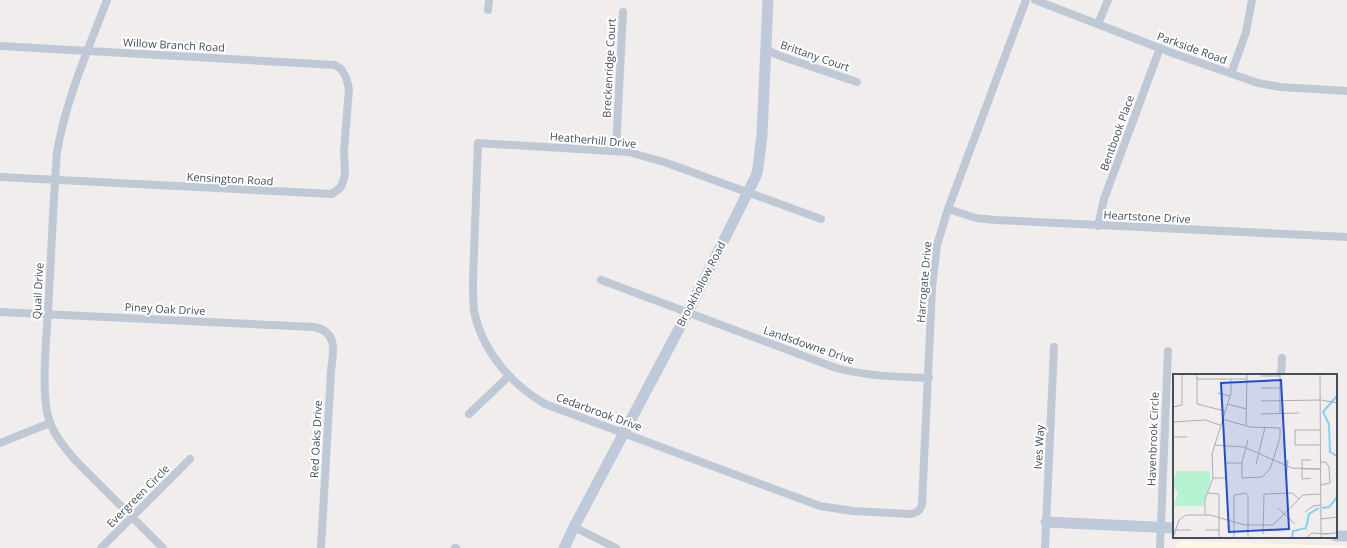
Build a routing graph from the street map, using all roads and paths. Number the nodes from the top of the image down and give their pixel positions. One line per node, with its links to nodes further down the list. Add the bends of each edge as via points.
1 (107, 0): 14 (street, Quail Drive)
2 (488, 0): 8 (street)
3 (768, 0): 13 (street, Brookhollow Road)
4 (1026, 0): 24 (street, Harrogate Drive)
5 (1035, 0): 10 (street, Parkside Road)
6 (1108, 0): 10 (street)
7 (1252, 0): 16 (street, via 1246,32)
8 (488, 10)
9 (623, 12): 20 (street, Breckenridge Court)
10 (1098, 24): 12 (street, Parkside Road)
11 (0, 46): 14 (street, Willow Branch Road)
12 (1160, 48): 16 (street, Parkside Road); 26 (street, Bentbook Place, via 1104,199)
13 (766, 50): 17 (street, Brittany Court); 23 (street, Brookhollow Road, via 758,168)
14 (87, 51): 15 (street, Willow Branch Road, via 335,65); 22 (street, Quail Drive, via 61,128)
15 (344, 73): 22 (street, Kensington Road, via 349,89 344,151 345,176 341,187 332,194)
16 (1231, 74): 18 (street, Parkside Road, via 1258,84)
17 (857, 82)
18 (1347, 91)
19 (478, 143): 20 (street, Heatherhill Drive); 37 (street, Cedarbrook Drive, via 474,311 481,334 490,351)
20 (616, 150): 23 (street, Heatherhill Drive, via 649,157)
21 (0, 177): 22 (street, Kensington Road)
22 (55, 180): 31 (street, Quail Drive)
23 (748, 192): 25 (street, Heatherhill Drive); 30 (street, Brookhollow Road)
24 (948, 209): 26 (street, Heartstone Drive, via 983,220); 38 (street, Harrogate Drive, via 938,240 934,264)
25 (821, 219)
26 (1098, 226): 27 (street, Heartstone Drive)
27 (1347, 237)
28 (601, 280): 30 (street, Landsdowne Drive)
29 (0, 312): 31 (street, Piney Oak Drive)
30 (688, 312): 38 (street, Landsdowne Drive, via 836,368 878,376); 41 (street, Brookhollow Road)
31 (48, 314): 32 (street, Piney Oak Drive, via 314,327); 40 (street, Quail Drive, via 45,386)
32 (327, 333): 52 (street, Red Oaks Drive, via 332,340 333,349)
33 (1054, 347): 46 (street, Ives Way)
34 (1168, 351): 48 (street, Havenbrook Circle)
35 (1282, 358): 36 (street)
36 (1281, 374)
37 (509, 376): 39 (street); 41 (street, Cedarbrook Drive, via 520,388 545,404)
38 (928, 378): 44 (street, Harrogate Drive)
39 (469, 414)
40 (50, 423): 42 (street); 45 (street, Quail Drive, via 76,461)
41 (624, 433): 44 (street, Cedarbrook Drive, via 820,506 910,514 916,513); 47 (street, Brookhollow Road)
42 (0, 443)
43 (190, 459): 45 (street, Evergreen Circle)
44 (920, 508)
45 (132, 517): 50 (street, Evergreen Circle); 51 (street, Quail Drive)
46 (1046, 522): 48 (street); 55 (street, Ives Way)
47 (574, 527): 53 (street, Brookhollow Road); 54 (street)
48 (1161, 528): 49 (street); 56 (street, Havenbrook Circle)
49 (1173, 528)
50 (101, 548)
51 (163, 548)
52 (321, 548)
53 (564, 548)
54 (616, 548)
55 (1045, 548)
56 (1160, 548)

